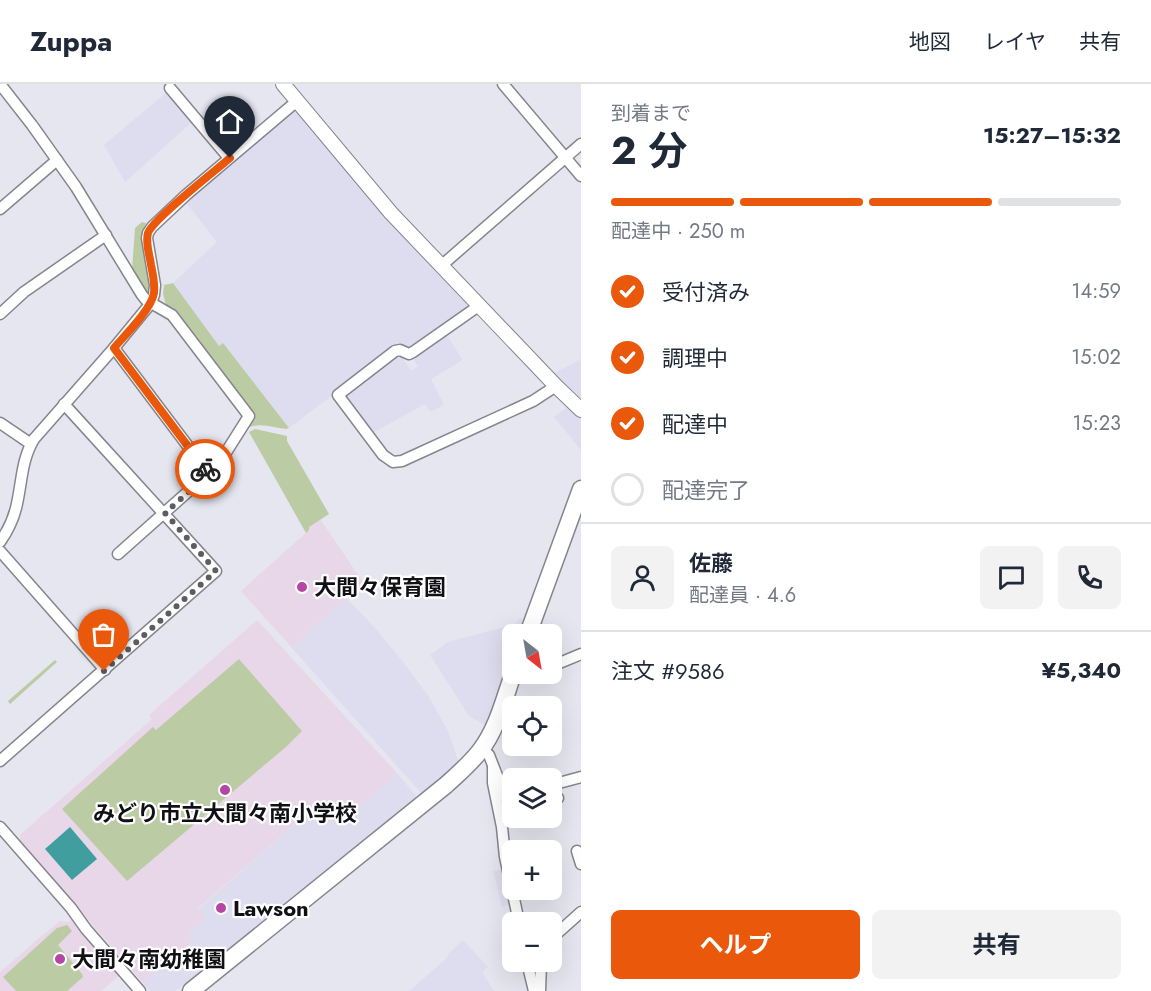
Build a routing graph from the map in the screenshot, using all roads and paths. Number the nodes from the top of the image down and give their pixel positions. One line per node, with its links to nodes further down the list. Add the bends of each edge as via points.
1 (0, 84): 9 (street)
2 (283, 84): 5 (street)
3 (503, 84): 7 (street)
4 (170, 88): 8 (street)
5 (297, 101): 8 (street); 13 (street)
6 (581, 144): 7 (street)
7 (565, 157): 10 (street); 13 (street)
8 (230, 158): 14 (street, via 149,230 147,244 155,285)
9 (57, 160): 11 (street); 12 (street)
10 (581, 176)
11 (0, 209)
12 (106, 235): 14 (street, via 142,295); 16 (street, via 24,292)
13 (441, 266): 15 (street)
14 (151, 303): 17 (street); 23 (street, via 172,315 249,414)
15 (480, 305): 18 (street); 18 (street, via 413,352 395,351 338,395 383,455 393,462 402,461 533,401)
16 (0, 314)
17 (114, 348): 19 (street); 23 (street)
18 (556, 386): 20 (street)
19 (64, 404): 22 (street); 25 (street)
20 (581, 410)
21 (0, 423): 22 (street)
22 (32, 444): 26 (street, via 23,467 16,511)
23 (209, 474): 25 (street)
24 (581, 489): 29 (main road)
25 (165, 513): 28 (street); 32 (street, via 216,571)
26 (0, 542)
27 (0, 551): 32 (street)
28 (118, 554)
29 (536, 624)
30 (581, 654): 31 (street)
31 (562, 662)
32 (105, 670): 35 (street)
33 (509, 684): 34 (main road)
34 (482, 749): 36 (street); 49 (main road, via 446,784)
35 (0, 761)
36 (494, 768): 39 (street); 43 (street, via 493,783)
37 (581, 777): 38 (street)
38 (562, 782)
39 (502, 789)
40 (0, 827): 48 (street)
41 (577, 851): 42 (street)
42 (581, 864)
43 (517, 912)
44 (581, 912): 45 (street)
45 (562, 929)
46 (529, 972): 50 (street)
47 (541, 972): 51 (street)
48 (140, 991)
49 (191, 991)
50 (534, 991)
51 (540, 991)

